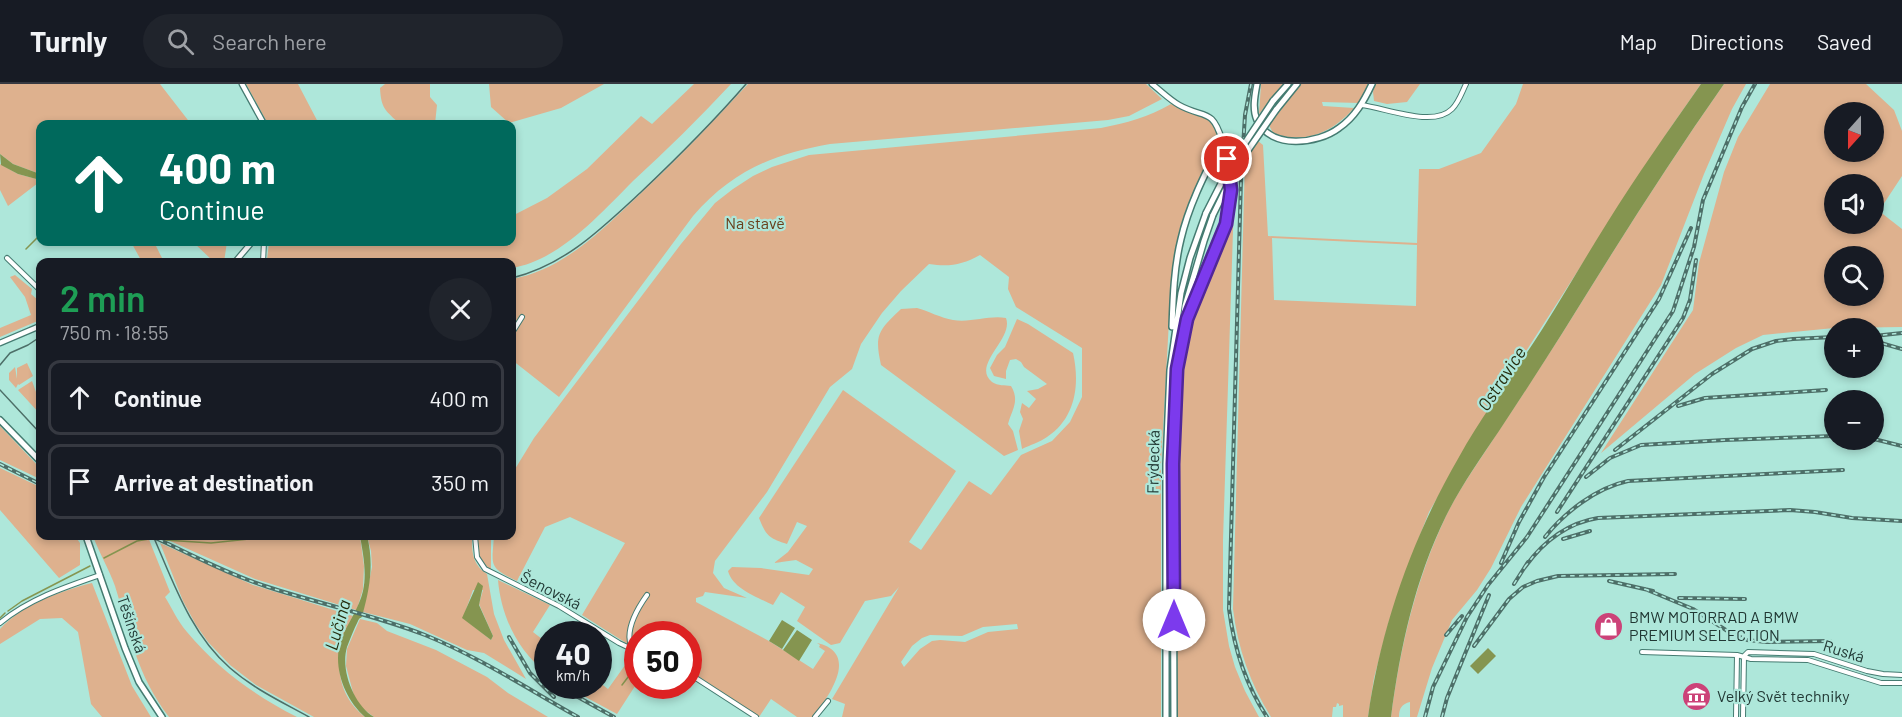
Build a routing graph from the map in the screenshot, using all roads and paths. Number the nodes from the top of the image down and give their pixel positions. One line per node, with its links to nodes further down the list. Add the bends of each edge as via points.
1 (242, 84): 9 (street)
2 (1152, 84): 10 (street, via 1179,105 1210,116)
3 (1257, 84): 8 (main road, via 1257,121 1269,133 1287,140 1328,135)
4 (1288, 84): 20 (main road, Frýdecká, bridge, via 1230,164 1206,213 1181,293)
5 (1297, 84): 19 (main road, Frýdecká, bridge, via 1237,166 1213,216 1185,306)
6 (1372, 84): 8 (main road)
7 (1466, 84): 8 (street, via 1453,108 1435,118)
8 (1361, 105)
9 (262, 120)
10 (1222, 140): 19 (main road, via 1231,184 1226,224 1187,319); 20 (main road, via 1196,195 1180,242)
11 (249, 246): 13 (street)
12 (7, 258): 14 (street)
13 (240, 258)
14 (36, 286)
15 (522, 317): 16 (street)
16 (516, 327)
17 (36, 328): 18 (street)
18 (0, 343)
19 (1177, 369): 41 (main road, Frýdecká, via 1173,464)
20 (1170, 370): 40 (main road, Frýdecká)
21 (0, 420): 22 (main road)
22 (36, 457)
23 (88, 540): 25 (main road, Těšínská)
24 (475, 540): 29 (street, Šenovská, via 477,557 485,569 580,617)
25 (101, 575): 28 (street, via 42,597); 37 (main road, Těšínská, via 139,682)
26 (647, 595): 27 (street)
27 (633, 621)
28 (0, 623)
29 (624, 645)
30 (1642, 652): 31 (street, Ruská)
31 (1737, 655): 32 (street, Ruská); 42 (street)
32 (1744, 656): 33 (street, Ruská, via 1748,652 1814,654 1867,671); 35 (street, Ruská, via 1808,660 1881,683); 43 (street)
33 (1902, 675)
34 (702, 682): 38 (street)
35 (1902, 683)
36 (828, 700): 39 (street)
37 (162, 717)
38 (756, 717)
39 (816, 717)
40 (1166, 717)
41 (1174, 717)
42 (1736, 717)
43 (1743, 717)

